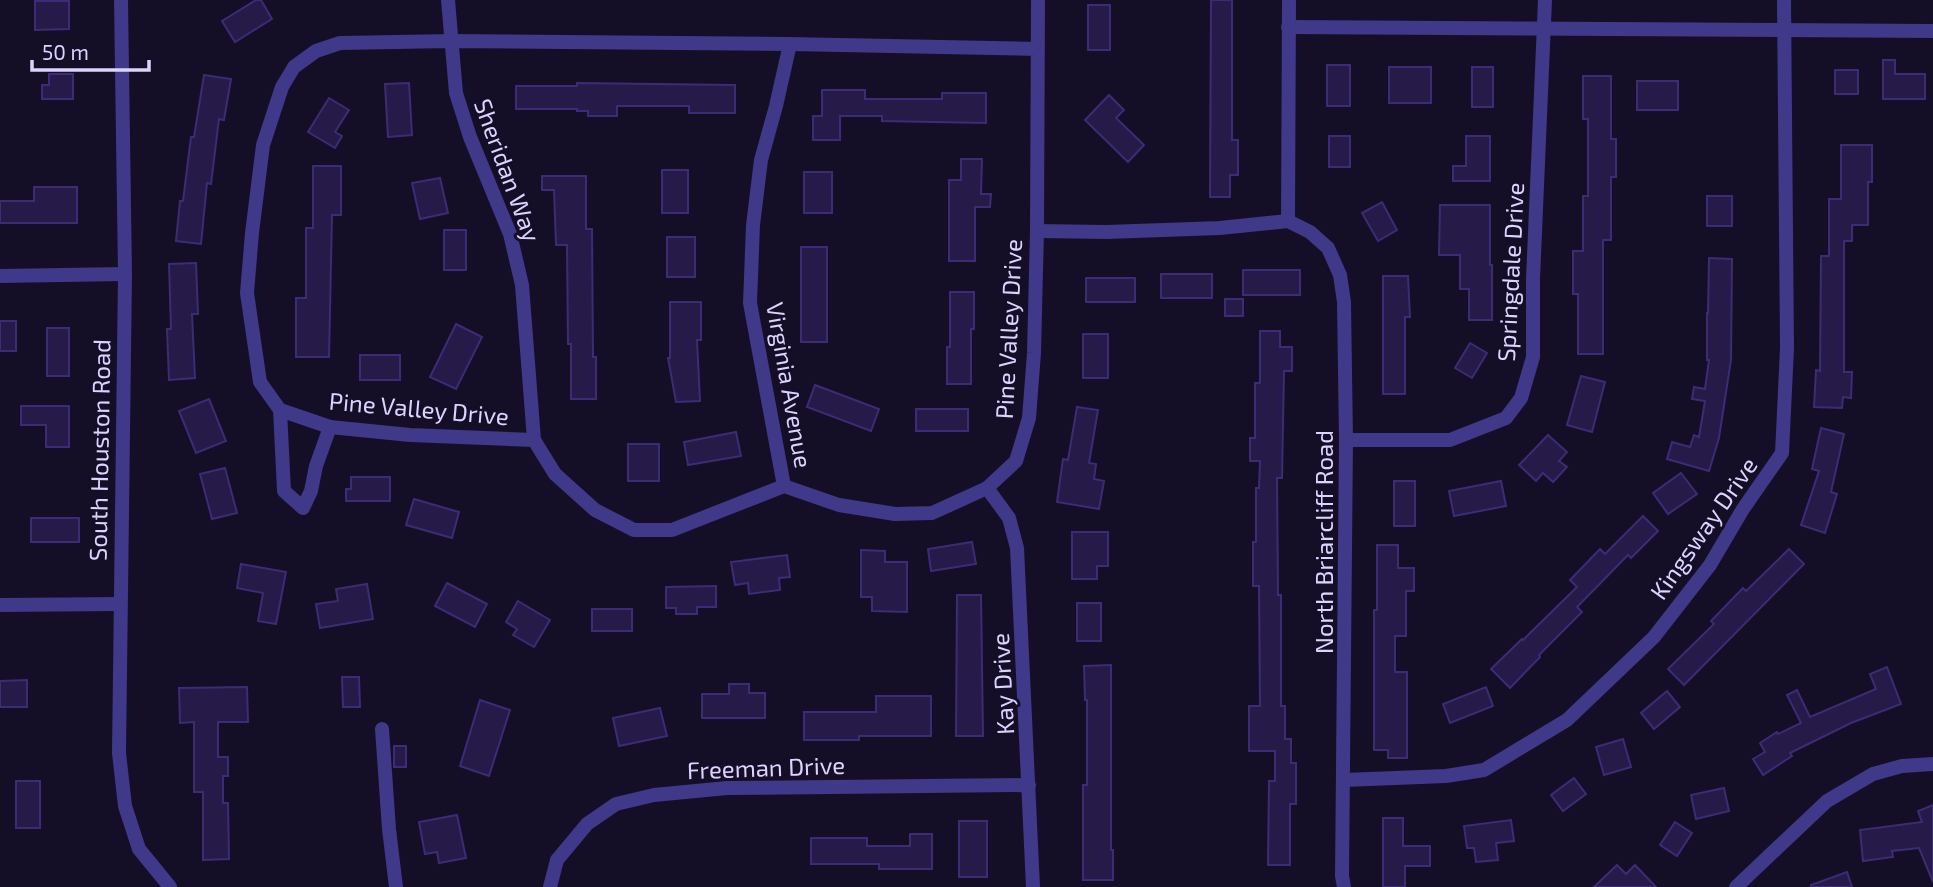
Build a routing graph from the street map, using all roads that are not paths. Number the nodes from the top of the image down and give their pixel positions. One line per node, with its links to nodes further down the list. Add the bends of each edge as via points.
1 (121, 0): 16 (street, South Houston Road)
2 (448, 0): 11 (street, Sheridan Way)
3 (1038, 0): 13 (street)
4 (1289, 0): 7 (street)
5 (1545, 0): 8 (street, Springdale Drive)
6 (1784, 0): 9 (street, Kingsway Drive)
7 (1288, 27): 8 (street); 14 (street)
8 (1544, 28): 9 (street); 21 (street, Springdale Drive, via 1533,356 1521,398 1506,418 1450,440)
9 (1784, 31): 10 (street); 28 (street, Kingsway Drive, via 1787,348 1782,453 1710,565 1654,637 1567,720 1484,770)
10 (1933, 31)
11 (451, 41): 12 (street); 18 (street, via 340,43 316,51 294,67 282,87 263,145 247,293 260,382); 20 (street, Sheridan Way, via 456,93 510,234 522,285)
12 (790, 44): 13 (street); 22 (street, Virginia Avenue, via 761,160 750,303)
13 (1037, 49): 15 (street, Pine Valley Drive)
14 (1288, 221): 15 (street, via 1207,229); 21 (street, North Briarcliff Road, via 1328,248 1340,275)
15 (1037, 231): 23 (street, Pine Valley Drive, via 1029,418 1016,461)
16 (125, 274): 17 (street); 24 (street, South Houston Road)
17 (0, 276)
18 (280, 410): 19 (street, Pine Valley Drive); 19 (street, via 284,491 303,508)
19 (330, 427): 20 (street, Pine Valley Drive)
20 (534, 440): 22 (street, Pine Valley Drive, via 555,474 594,510 634,530 672,530)
21 (1346, 440): 28 (street, North Briarcliff Road)
22 (785, 486): 23 (street, Pine Valley Drive, via 839,505 895,514 932,513)
23 (987, 488): 29 (street, Kay Drive, via 1009,518 1017,548)
24 (120, 604): 25 (street); 30 (street, South Houston Road, via 119,753 125,806 139,849)
25 (0, 605)
26 (382, 729): 31 (street)
27 (1933, 764): 35 (street, via 1873,774 1827,801)
28 (1344, 780): 34 (street, North Briarcliff Road)
29 (1029, 785): 32 (street, Freeman Drive, via 727,789 654,795 616,804 587,824 557,860); 33 (street, Kay Drive)
30 (170, 887)
31 (396, 887)
32 (550, 887)
33 (1033, 887)
34 (1344, 887)
35 (1736, 887)

